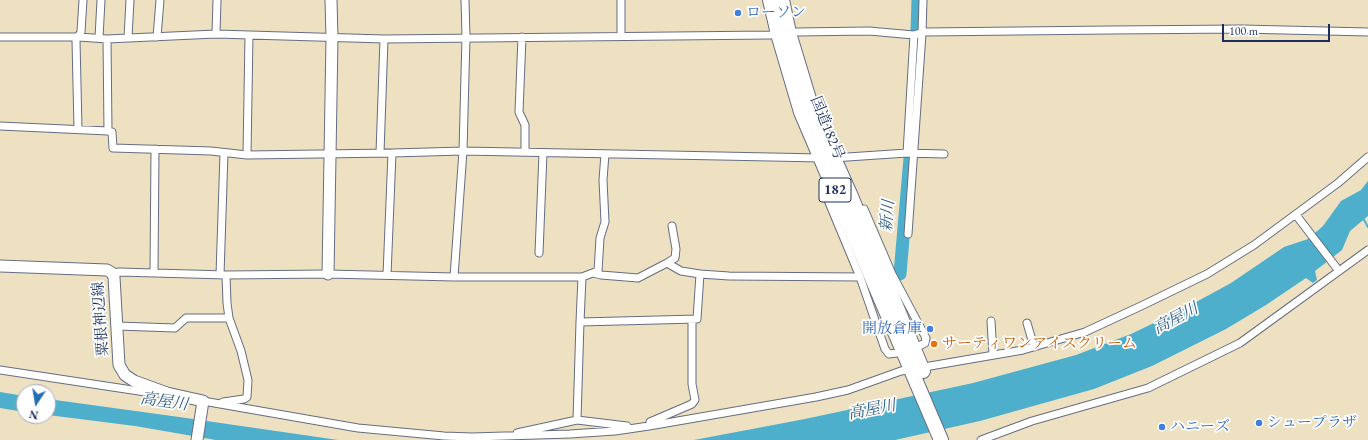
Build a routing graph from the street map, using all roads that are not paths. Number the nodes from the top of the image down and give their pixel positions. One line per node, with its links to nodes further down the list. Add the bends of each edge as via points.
1 (83, 0): 20 (street)
2 (101, 0): 24 (street)
3 (130, 0): 25 (street)
4 (160, 0): 21 (street)
5 (217, 0): 14 (street)
6 (331, 0): 26 (main road)
7 (465, 0): 22 (street)
8 (621, 0): 18 (street)
9 (770, 0): 13 (highway, 国道182号 / 182)
10 (782, 0): 13 (highway, 国道182号 / 182)
11 (923, 0): 15 (street)
12 (1368, 32): 15 (street, via 1125,30)
13 (783, 33): 17 (street, via 869,30); 18 (street); 44 (highway, 国道182号 / 182, via 812,108)
14 (216, 34): 16 (street); 21 (street)
15 (922, 34): 17 (street); 40 (street)
16 (249, 35): 26 (street); 42 (street)
17 (914, 35): 40 (street)
18 (621, 36): 23 (street)
19 (0, 37): 20 (street)
20 (79, 37): 24 (street); 29 (street, via 76,40)
21 (156, 37): 25 (street)
22 (466, 37): 23 (street); 27 (street); 32 (street)
23 (522, 37): 33 (street, via 519,112 525,125)
24 (103, 38): 25 (street); 30 (street)
25 (128, 38)
26 (332, 38): 27 (street); 35 (main road)
27 (384, 39): 37 (street)
28 (0, 126): 29 (street)
29 (78, 129): 30 (street)
30 (108, 131): 31 (street, via 112,132 113,148)
31 (155, 149): 34 (street); 55 (street)
32 (463, 151): 33 (street); 38 (street); 62 (street)
33 (525, 152): 36 (street)
34 (224, 153): 42 (street); 60 (street)
35 (331, 153): 37 (street); 42 (street); 58 (main road)
36 (543, 153): 39 (street); 51 (street)
37 (380, 154): 38 (street)
38 (392, 154): 61 (street)
39 (605, 154): 44 (street); 57 (street, via 605,222 600,238 598,271)
40 (911, 154): 41 (street); 44 (street); 49 (street)
41 (944, 154)
42 (247, 155)
43 (1368, 157): 47 (street)
44 (827, 158): 45 (highway, 国道182号 / 182); 46 (highway, 国道182号 / 182)
45 (830, 181): 64 (street, via 825,193); 76 (highway, 国道182号 / 182)
46 (850, 194): 71 (street, via 858,196 892,274 926,338 925,343); 76 (highway, 国道182号 / 182)
47 (1298, 218): 54 (street); 72 (street, via 1207,274 1084,332)
48 (672, 226): 52 (street, via 675,258)
49 (908, 234)
50 (1368, 250): 54 (street)
51 (539, 253)
52 (667, 263): 57 (street, via 638,278); 59 (street, via 681,271)
53 (0, 266): 56 (main road, 粟根神辺線, via 107,270)
54 (1338, 269): 87 (street, via 1240,343 1148,388 1032,421)
55 (154, 272): 56 (street); 60 (street)
56 (112, 273): 70 (main road, 粟根神辺線)
57 (593, 273): 63 (street)
58 (328, 274): 60 (street); 61 (street)
59 (700, 274): 64 (street); 66 (street, via 697,320)
60 (223, 275): 65 (street)
61 (387, 275): 62 (street)
62 (454, 277): 63 (street)
63 (582, 277): 68 (street)
64 (860, 277): 73 (street, via 885,349 889,354)
65 (229, 318): 70 (street, via 186,318 174,328); 79 (street, via 241,350 248,380 247,397)
66 (692, 320): 68 (street); 81 (street, via 692,384 695,400 692,404 650,422)
67 (990, 321): 74 (street)
68 (580, 322): 80 (street)
69 (1027, 324): 72 (street)
70 (117, 326): 77 (main road, 粟根神辺線, via 119,365 125,375)
71 (921, 345)
72 (1034, 347): 74 (street)
73 (897, 353)
74 (993, 355): 76 (street)
75 (0, 370): 77 (street, via 152,393)
76 (918, 371): 81 (street, via 822,396); 85 (highway, 国道182号 / 182); 86 (highway, 国道182号 / 182)
77 (167, 393): 78 (main road, 粟根神辺線)
78 (203, 403): 79 (street); 84 (main road)
79 (215, 403): 83 (street, via 358,428 444,436)
80 (577, 420): 82 (street, via 627,426); 83 (street)
81 (649, 426): 82 (street)
82 (630, 429): 83 (street)
83 (509, 436)
84 (197, 440)
85 (941, 440)
86 (951, 440)
87 (981, 440)

